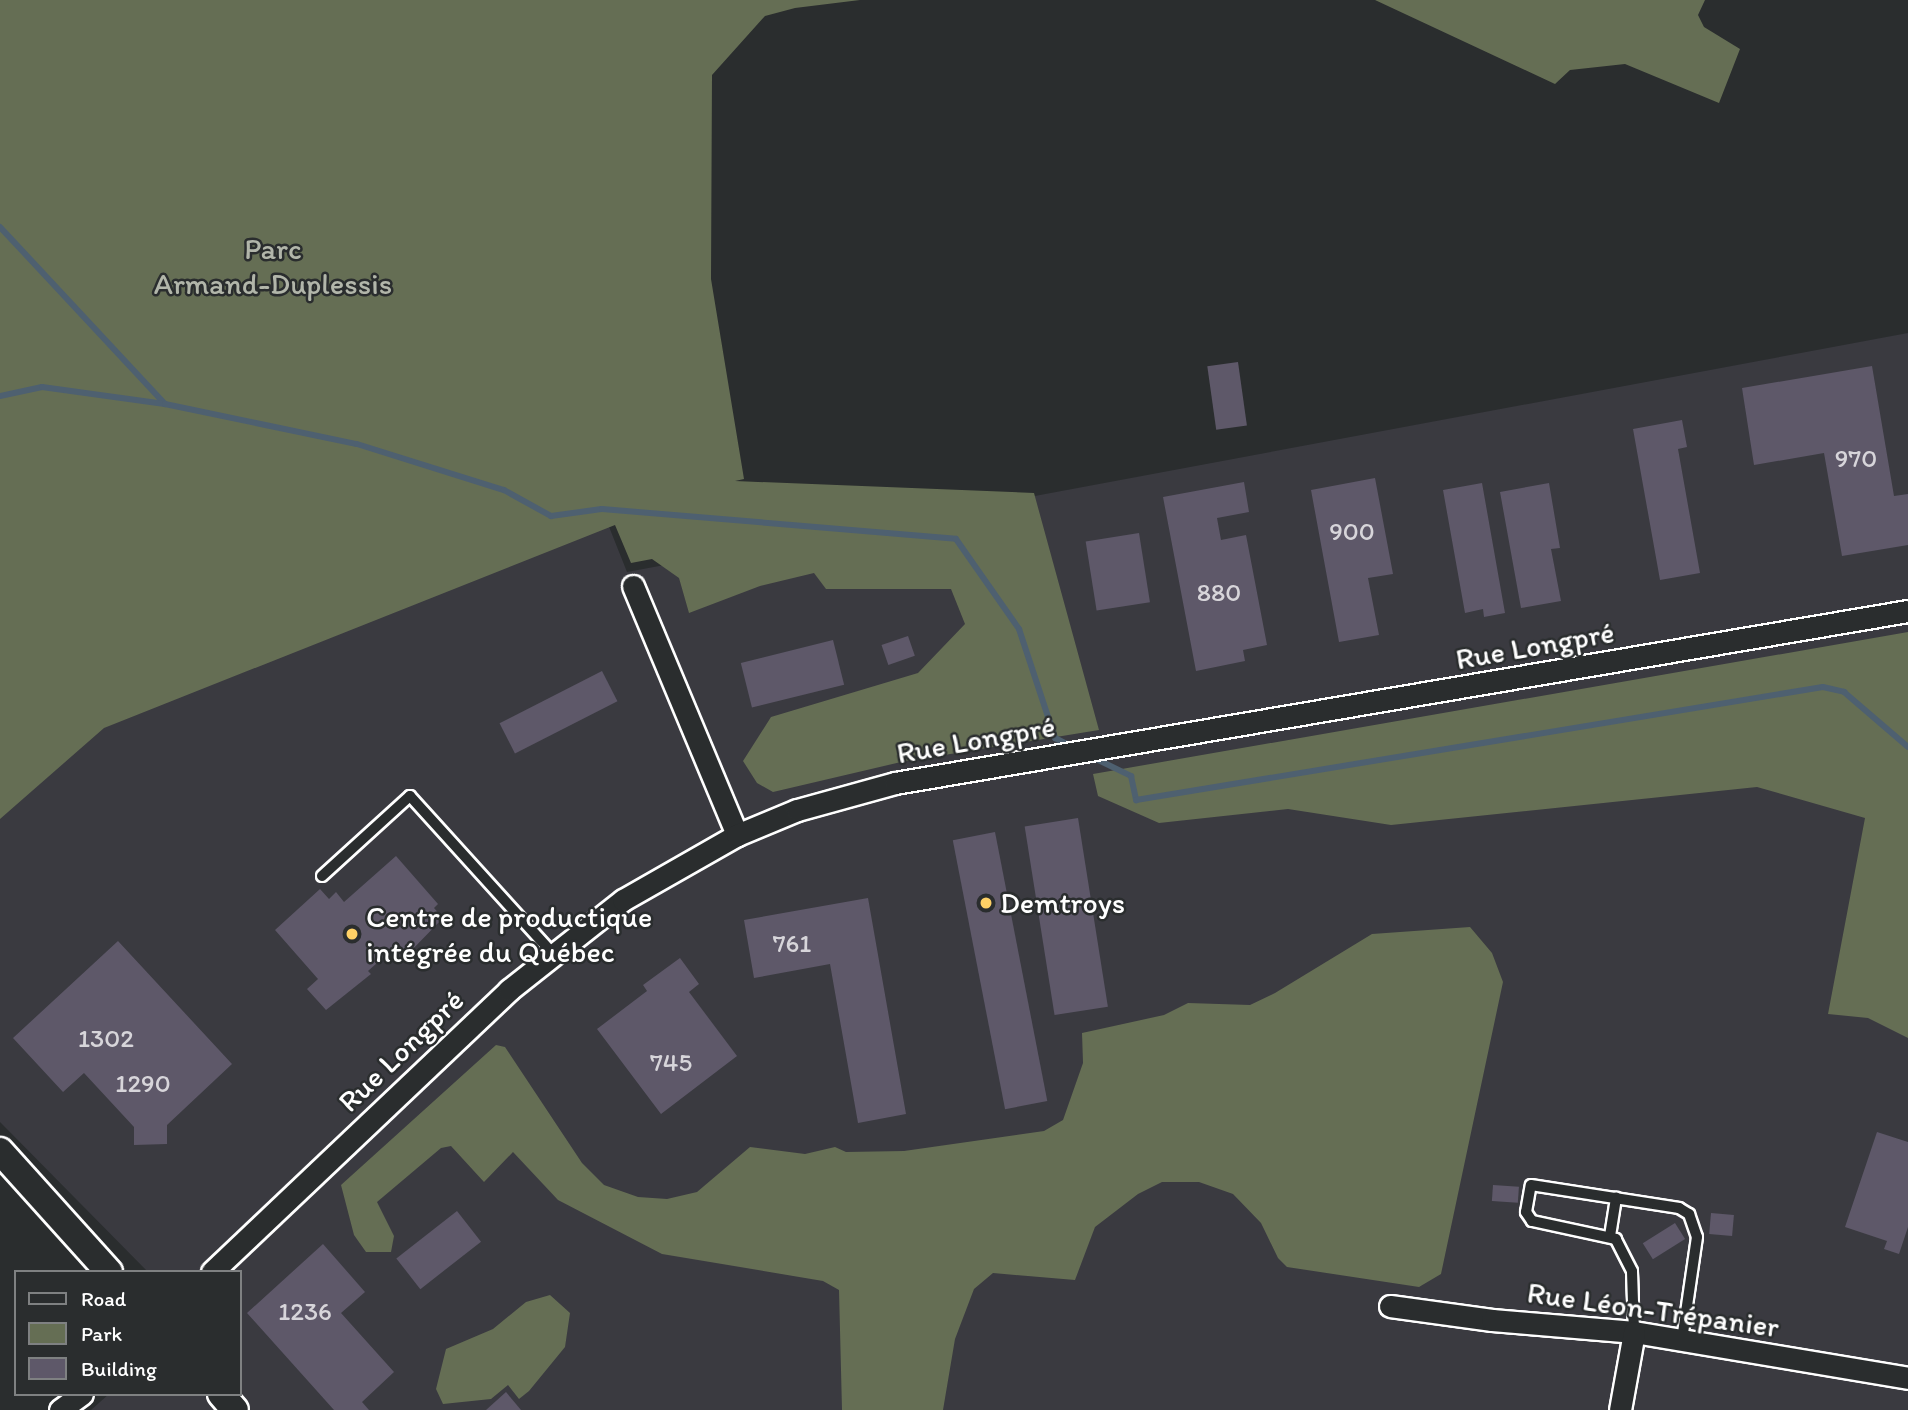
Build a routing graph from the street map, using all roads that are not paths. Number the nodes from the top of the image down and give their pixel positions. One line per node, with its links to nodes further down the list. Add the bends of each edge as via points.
1 (634, 586): 3 (street)
2 (1908, 611): 3 (street, Rue Longpré, via 895,783 797,810)
3 (737, 835): 5 (street, Rue Longpré, via 624,900)
4 (322, 876): 5 (lane, via 410,796)
5 (554, 955): 10 (street, Rue Longpré, via 509,990)
6 (0, 1151): 9 (street)
7 (1616, 1197): 8 (lane); 8 (lane, via 1536,1183 1530,1189 1526,1212 1532,1222); 13 (lane, via 1679,1208 1693,1221 1697,1237)
8 (1610, 1236): 12 (lane, via 1631,1265)
9 (107, 1270)
10 (214, 1270)
11 (1390, 1306): 12 (street, Rue Léon-Trépanier)
12 (1634, 1332): 13 (street, Rue Léon-Trépanier); 19 (street)
13 (1682, 1340): 14 (street, Rue Léon-Trépanier)
14 (1908, 1378)
15 (79, 1396): 17 (street)
16 (223, 1396): 18 (street)
17 (60, 1410)
18 (235, 1410)
19 (1620, 1410)

